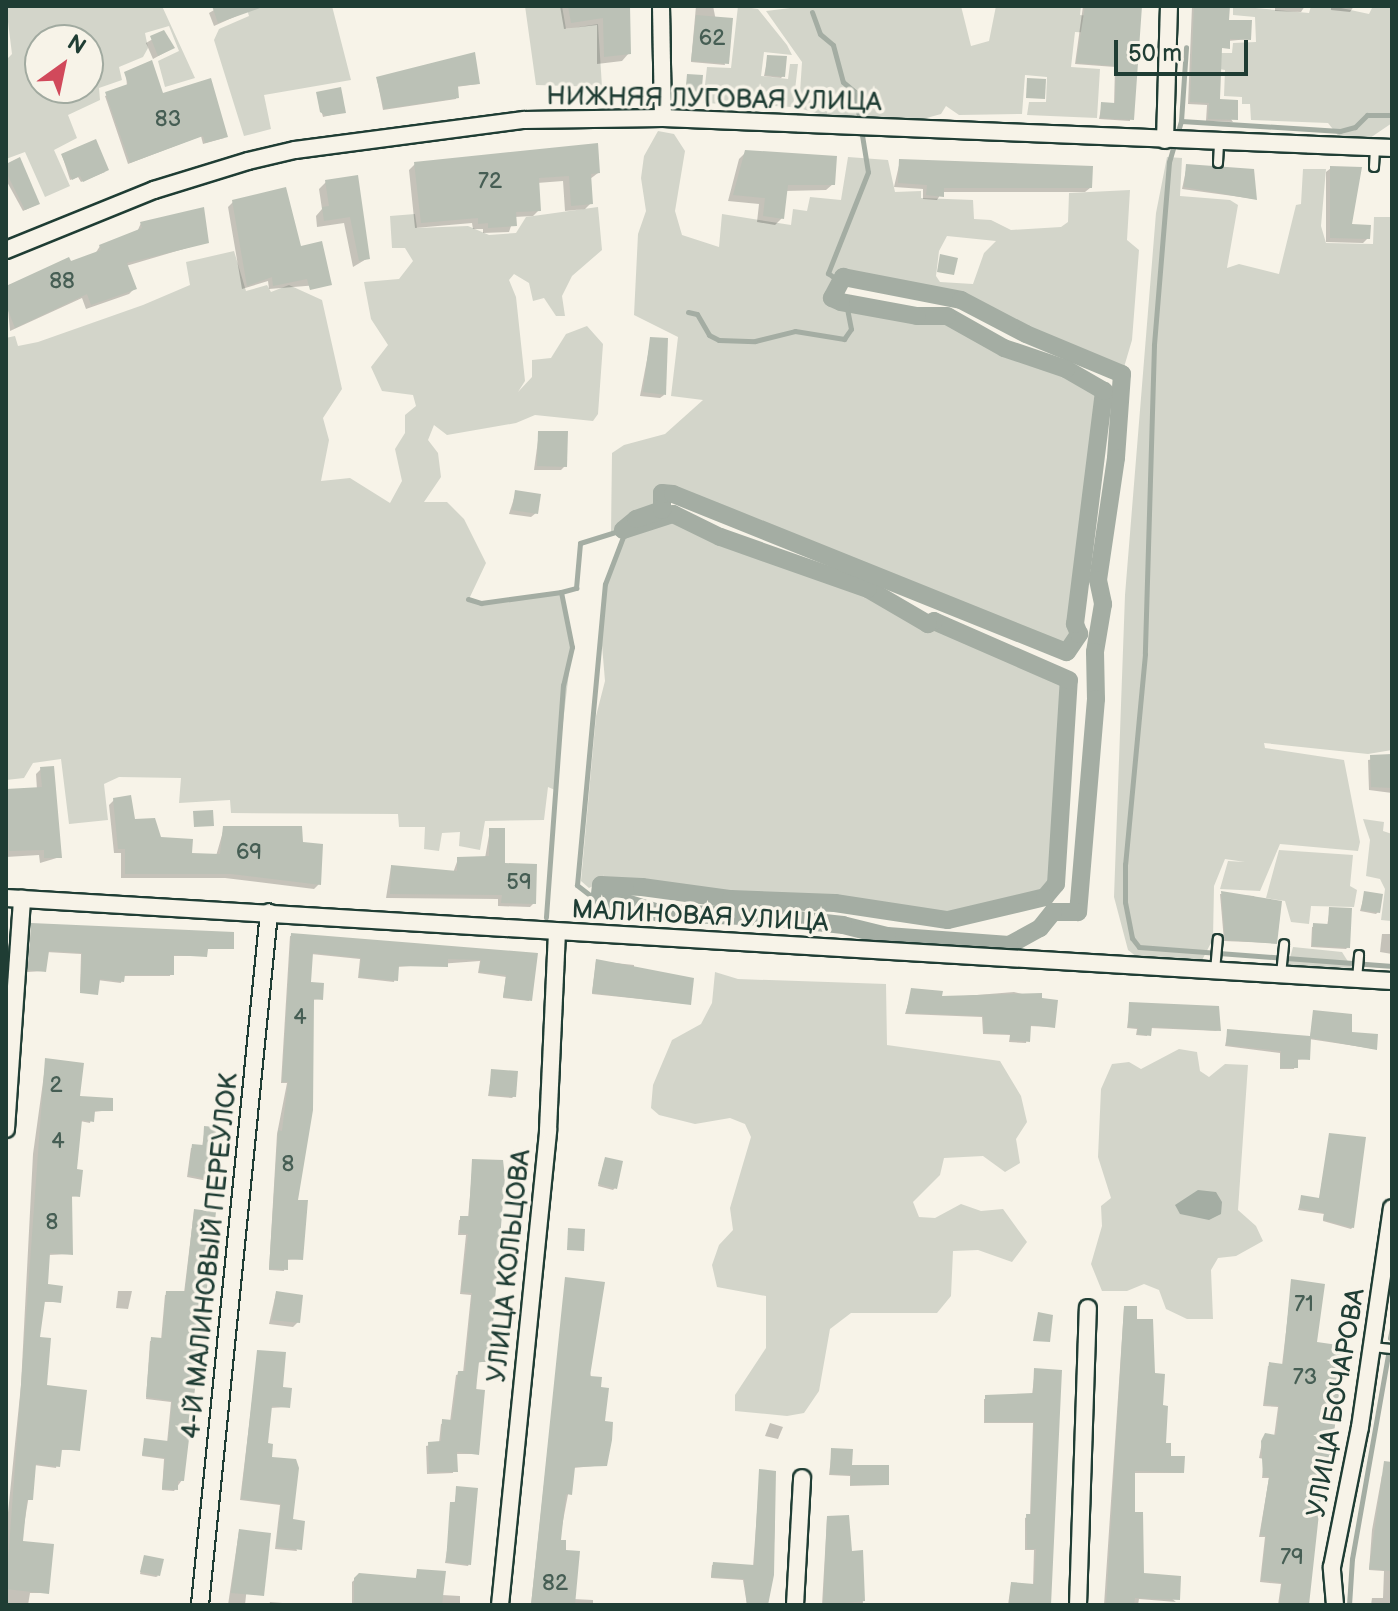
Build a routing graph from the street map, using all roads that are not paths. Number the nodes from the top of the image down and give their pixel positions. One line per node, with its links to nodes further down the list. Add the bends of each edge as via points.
1 (661, 6): 3 (street)
2 (1169, 6): 4 (street)
3 (663, 118): 4 (street, НИЖНЯЯ ЛУГОВАЯ УЛИЦА); 9 (street, НИЖНЯЯ ЛУГОВАЯ УЛИЦА, via 524,120 295,150 154,190)
4 (1165, 140): 5 (street, НИЖНЯЯ ЛУГОВАЯ УЛИЦА)
5 (1219, 142): 6 (street, НИЖНЯЯ ЛУГОВАЯ УЛИЦА); 7 (lane)
6 (1384, 148): 8 (lane)
7 (1218, 163)
8 (1374, 167)
9 (6, 250)
10 (14, 898): 11 (street, МАЛИНОВАЯ УЛИЦА); 20 (street)
11 (269, 912): 12 (street, МАЛИНОВАЯ УЛИЦА); 26 (street, 4-Й МАЛИНОВЫЙ ПЕРЕУЛОК)
12 (557, 932): 16 (street, МАЛИНОВАЯ УЛИЦА); 27 (street, УЛИЦА КОЛЬЦОВА, via 548,1130)
13 (1218, 939): 16 (lane)
14 (1284, 944): 17 (lane)
15 (1359, 955): 18 (lane)
16 (1215, 971): 17 (street, МАЛИНОВАЯ УЛИЦА)
17 (1281, 974): 18 (street, МАЛИНОВАЯ УЛИЦА)
18 (1357, 979): 19 (street, МАЛИНОВАЯ УЛИЦА)
19 (1392, 981)
20 (6, 1129)
21 (1392, 1208): 23 (street, УЛИЦА БОЧАРОВА)
22 (1088, 1308): 29 (street)
23 (1372, 1347): 24 (lane); 30 (street, УЛИЦА БОЧАРОВА, via 1332,1567)
24 (1392, 1349)
25 (802, 1478): 28 (street)
26 (200, 1605)
27 (500, 1605)
28 (795, 1605)
29 (1078, 1605)
30 (1335, 1605)

